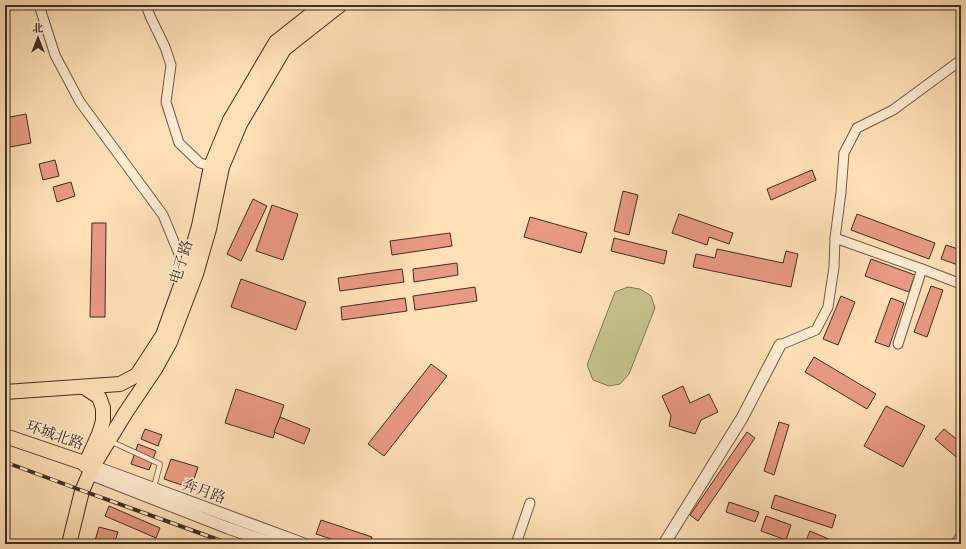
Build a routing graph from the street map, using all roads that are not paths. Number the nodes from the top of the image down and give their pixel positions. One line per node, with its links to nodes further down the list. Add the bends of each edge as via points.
1 (39, 5): 9 (street, via 55,55 80,102 163,215)
2 (146, 5): 6 (street, via 172,65 166,102 178,143 200,163)
3 (324, 5): 6 (main road, 电子路, via 276,42 230,120)
4 (340, 5): 16 (main road, 电子路, via 284,49 240,124 222,167 196,274 170,342 126,412)
5 (961, 60): 7 (street, via 893,110 857,128 844,153)
6 (211, 166): 9 (main road, 电子路)
7 (835, 238): 8 (street); 12 (street, via 828,307 816,330)
8 (922, 269): 10 (street); 11 (street)
9 (186, 271): 13 (main road, 电子路, via 163,336 137,376 120,384)
10 (961, 284)
11 (898, 344)
12 (780, 345): 27 (street, via 742,418)
13 (84, 387): 14 (main road, 电子路); 16 (main road, via 99,397 103,408)
14 (8, 394)
15 (5, 436): 17 (main road, 环城北路)
16 (104, 437): 17 (main road); 18 (main road); 19 (lane, via 160,464)
17 (70, 458): 18 (main road, 环城北路)
18 (90, 468): 19 (street, 奔月路); 22 (main road, via 75,488); 23 (main road); 24 (street, via 228,528)
19 (154, 489): 25 (street, 奔月路)
20 (530, 503): 26 (street)
21 (961, 536): 28 (street)
22 (62, 544)
23 (69, 544)
24 (273, 544)
25 (304, 544)
26 (516, 544)
27 (664, 544)
28 (955, 544)

